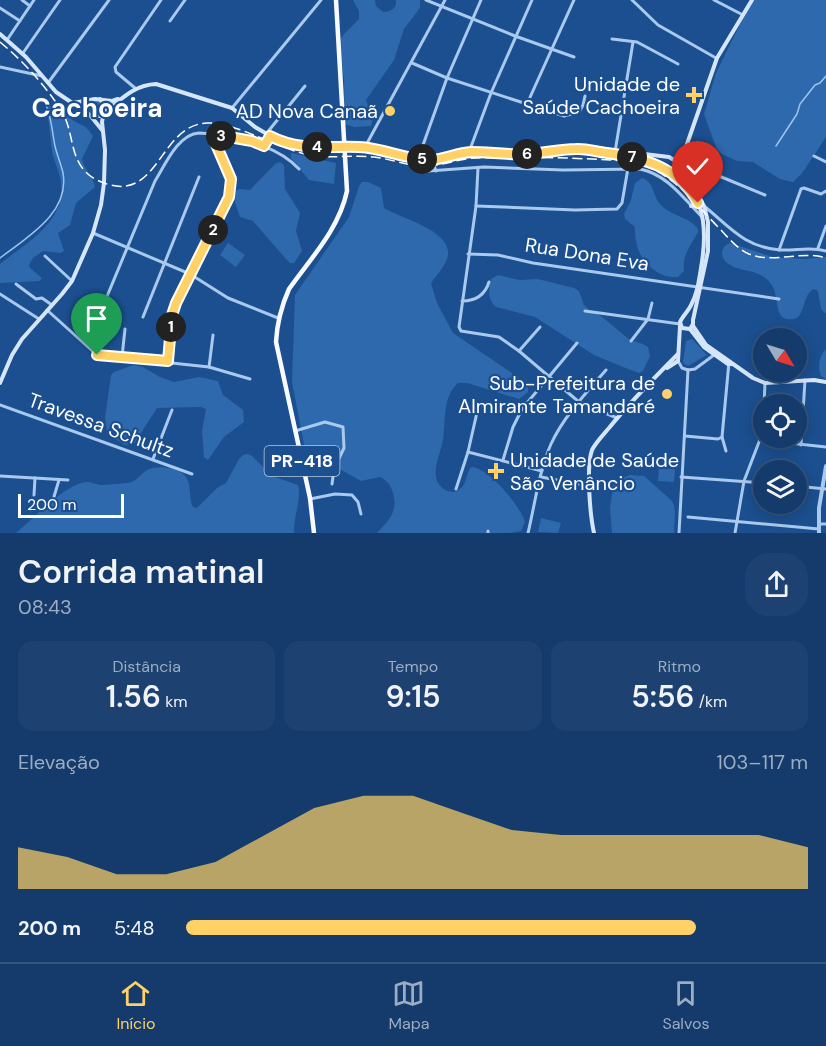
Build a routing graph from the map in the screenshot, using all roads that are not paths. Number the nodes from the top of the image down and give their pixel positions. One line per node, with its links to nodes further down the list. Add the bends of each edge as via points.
1 (22, 0): 17 (street)
2 (34, 0): 17 (street)
3 (60, 0): 30 (street)
4 (109, 0): 38 (street)
5 (161, 0): 40 (street, via 115,67)
6 (185, 0): 23 (street)
7 (321, 0): 48 (street)
8 (336, 0): 107 (highway, PR-418, via 347,191 336,222 290,289)
9 (426, 0): 18 (street)
10 (445, 0): 18 (street)
11 (481, 0): 21 (street)
12 (531, 0): 25 (street)
13 (574, 0): 29 (street)
14 (714, 0): 20 (street)
15 (752, 0): 20 (main road)
16 (634, 1): 32 (street, via 658,25)
17 (30, 6): 22 (street)
18 (442, 7): 21 (street); 33 (street)
19 (0, 8): 22 (street)
20 (743, 15): 32 (main road)
21 (473, 20): 25 (street); 37 (street)
22 (20, 21): 27 (street)
23 (170, 21)
24 (0, 34): 27 (main road)
25 (515, 36): 29 (street); 41 (street)
26 (612, 39): 28 (street)
27 (7, 40): 30 (main road)
28 (633, 42): 34 (street); 57 (street)
29 (552, 49): 31 (street); 47 (street)
30 (23, 53): 36 (main road)
31 (574, 57)
32 (717, 58): 60 (main road)
33 (411, 63): 37 (street); 55 (street)
34 (678, 64)
35 (0, 68): 36 (street)
36 (42, 76): 38 (main road)
37 (447, 78): 41 (street); 61 (street)
38 (48, 83): 46 (main road)
39 (305, 86): 53 (street)
40 (135, 88): 43 (main road); 48 (main road, via 156,84)
41 (491, 93): 47 (street); 56 (street)
42 (585, 96): 47 (street, via 579,112 564,116)
43 (122, 98): 44 (main road); 49 (main road)
44 (100, 99): 45 (main road); 49 (main road, via 105,106)
45 (91, 100): 46 (main road); 50 (main road, via 87,107)
46 (70, 103): 50 (main road)
47 (527, 104)
48 (232, 108): 53 (main road)
49 (102, 114): 50 (main road); 51 (main road)
50 (90, 115): 51 (main road)
51 (102, 130): 84 (main road, via 104,183)
52 (218, 135): 54 (street); 85 (street, via 197,133 176,148 155,181); 92 (street, via 215,142 231,179 229,197)
53 (268, 135): 54 (street); 55 (main road, bridge, via 291,144)
54 (264, 146): 69 (street)
55 (365, 147): 61 (main road)
56 (469, 152): 57 (main road, via 524,154 587,149); 62 (main road)
57 (615, 153): 58 (main road); 65 (main road)
58 (658, 155): 64 (main road); 65 (main road)
59 (814, 156): 63 (street)
60 (683, 157): 64 (main road); 66 (main road)
61 (418, 159): 62 (main road)
62 (432, 160): 71 (street)
63 (825, 160)
64 (676, 162): 66 (main road)
65 (655, 164): 72 (main road)
66 (679, 167): 72 (main road); 74 (main road)
67 (478, 168): 68 (street); 71 (street); 78 (street)
68 (628, 168): 78 (street, via 622,203 617,209); 80 (street, via 658,175)
69 (299, 169)
70 (428, 171): 71 (street)
71 (436, 171)
72 (671, 172): 74 (main road)
73 (199, 177): 91 (street)
74 (686, 183): 76 (street, via 698,172 707,171); 77 (main road); 79 (main road)
75 (826, 191): 87 (street, via 821,194 801,189)
76 (765, 195)
77 (698, 203): 80 (main road); 82 (main road)
78 (476, 206): 89 (street)
79 (704, 206): 81 (street); 82 (main road)
80 (693, 208): 82 (street)
81 (715, 215): 82 (street); 87 (street, via 748,242)
82 (704, 216): 96 (main road, via 709,241)
83 (826, 226): 86 (street)
84 (93, 233): 85 (street); 93 (main road)
85 (128, 248): 91 (street); 106 (street)
86 (818, 248): 87 (street); 88 (street)
87 (779, 250)
88 (826, 251)
89 (468, 254): 96 (street, Rua Dona Eva, via 498,255); 99 (street)
90 (45, 256): 93 (street)
91 (165, 262): 92 (street); 105 (street)
92 (190, 274): 107 (street, via 228,298); 123 (street, via 172,315)
93 (72, 280): 101 (main road)
94 (489, 282): 99 (street, via 482,295)
95 (16, 284): 101 (street)
96 (700, 286): 98 (street, Rua Dona Eva); 104 (main road); 110 (main road)
97 (0, 294): 109 (street)
98 (779, 299)
99 (462, 301): 119 (street, via 459,327 464,333 499,338)
100 (652, 303): 108 (street)
101 (53, 305): 102 (main road)
102 (47, 310): 109 (main road); 122 (street, via 91,351 104,357)
103 (585, 311): 108 (street)
104 (685, 316): 110 (main road); 111 (main road)
105 (143, 317)
106 (98, 318)
107 (278, 318): 143 (highway, PR-418, via 277,351)
108 (648, 318): 111 (street); 117 (street)
109 (39, 319): 135 (main road, via 12,355)
110 (693, 320): 113 (main road)
111 (680, 325): 113 (main road); 116 (main road)
112 (540, 327): 119 (street)
113 (689, 328): 116 (main road); 121 (main road); 125 (main road)
114 (125, 329): 122 (street)
115 (213, 335): 126 (street)
116 (680, 338): 120 (main road)
117 (631, 341)
118 (577, 343): 130 (street)
119 (519, 351): 130 (street)
120 (678, 354): 124 (main road); 129 (main road)
121 (714, 355): 125 (main road); 128 (street)
122 (122, 357): 123 (street)
123 (168, 361): 126 (street)
124 (678, 361): 128 (street); 129 (main road)
125 (730, 363): 136 (main road); 145 (street)
126 (209, 367): 131 (street)
127 (606, 370): 138 (street)
128 (688, 370): 144 (street)
129 (661, 371): 142 (main road)
130 (549, 378): 138 (street); 152 (street, via 522,409)
131 (250, 379)
132 (807, 380): 134 (main road)
133 (778, 382): 136 (main road)
134 (826, 382)
135 (0, 383)
136 (765, 383): 137 (street)
137 (764, 394)
138 (579, 402): 142 (street); 154 (street, via 550,445)
139 (0, 405): 151 (street, Travessa Schultz)
140 (478, 408): 150 (street)
141 (172, 410): 151 (street)
142 (617, 418): 165 (main road, via 592,452)
143 (295, 431): 164 (street, via 325,422 343,427 344,448); 170 (highway, PR-418)
144 (684, 436): 145 (street); 158 (street)
145 (722, 437): 149 (street)
146 (807, 445): 147 (street)
147 (826, 447)
148 (758, 448): 162 (street)
149 (726, 451)
150 (468, 452): 152 (street); 167 (street)
151 (153, 459): 155 (street, Travessa Schultz)
152 (503, 460): 154 (street)
153 (826, 466): 168 (street)
154 (542, 471): 157 (street)
155 (192, 474)
156 (0, 476): 159 (street)
157 (541, 477): 165 (street); 178 (street)
158 (681, 477): 162 (street); 180 (street)
159 (35, 478): 160 (street); 169 (street)
160 (59, 480): 161 (street); 171 (street)
161 (68, 480)
162 (744, 481): 163 (street); 174 (street)
163 (753, 482)
164 (332, 484)
165 (590, 487): 179 (main road)
166 (807, 487): 168 (street)
167 (456, 489)
168 (824, 489): 176 (street)
169 (34, 495)
170 (310, 499): 172 (street, via 352,495); 177 (highway, PR-418)
171 (53, 500)
172 (361, 514)
173 (688, 517): 174 (street)
174 (736, 522): 176 (street); 181 (street)
175 (826, 524): 176 (street)
176 (819, 529)
177 (314, 533)
178 (528, 533)
179 (594, 533)
180 (678, 533)
181 (735, 533)

